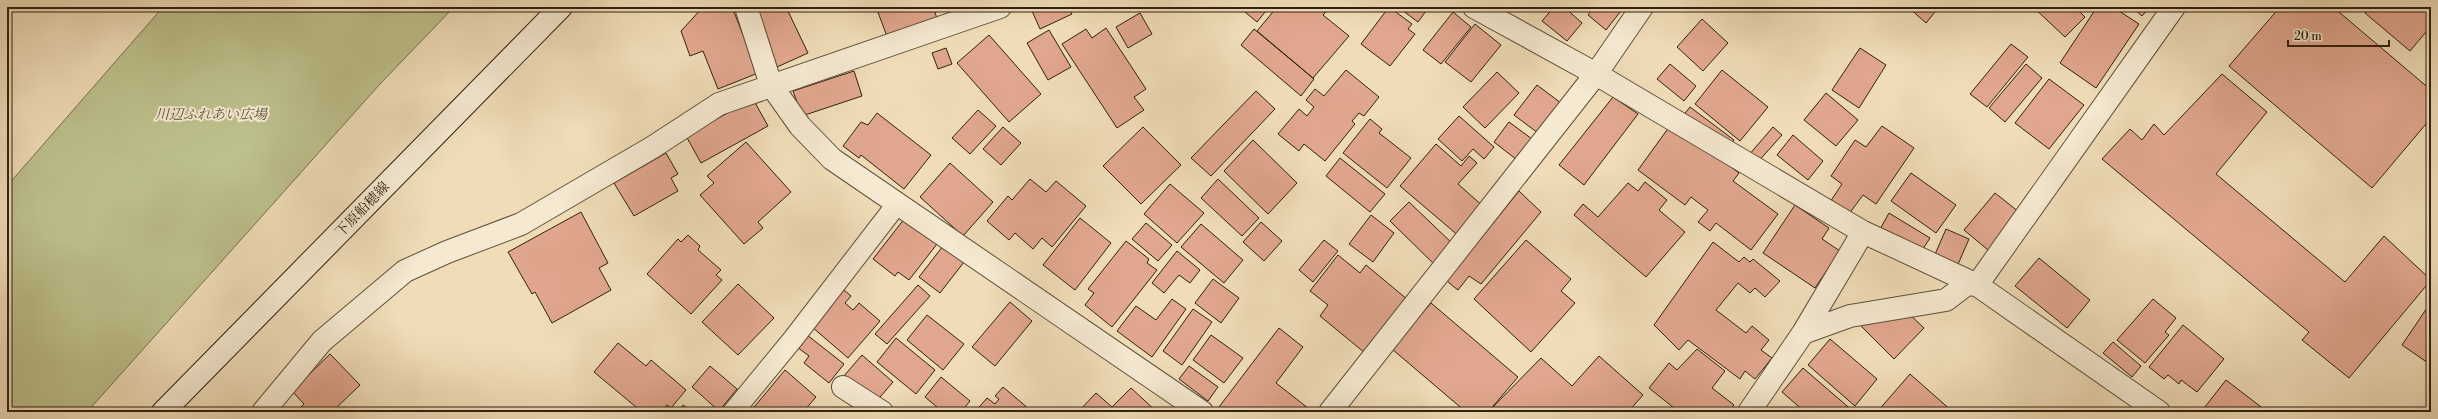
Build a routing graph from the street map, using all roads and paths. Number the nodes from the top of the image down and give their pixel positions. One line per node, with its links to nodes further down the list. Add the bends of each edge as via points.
1 (560, 7): 14 (street, 下原船穂線)
2 (746, 7): 8 (street)
3 (1000, 7): 8 (street)
4 (1474, 7): 7 (street)
5 (1642, 7): 7 (street)
6 (2174, 7): 11 (street)
7 (1596, 74): 10 (street); 19 (street)
8 (771, 85): 9 (street, via 800,126 832,159); 15 (street, via 718,104 653,147 521,224 405,271 322,341)
9 (897, 204): 16 (lane); 18 (street)
10 (1863, 232): 11 (street); 12 (street)
11 (1977, 285): 12 (street, via 1967,284 1946,300 1850,316); 21 (street)
12 (1803, 333): 20 (street)
13 (843, 387): 17 (street)
14 (163, 412)
15 (263, 412)
16 (734, 412)
17 (882, 412)
18 (1202, 412)
19 (1330, 412)
20 (1749, 412)
21 (2159, 412)

